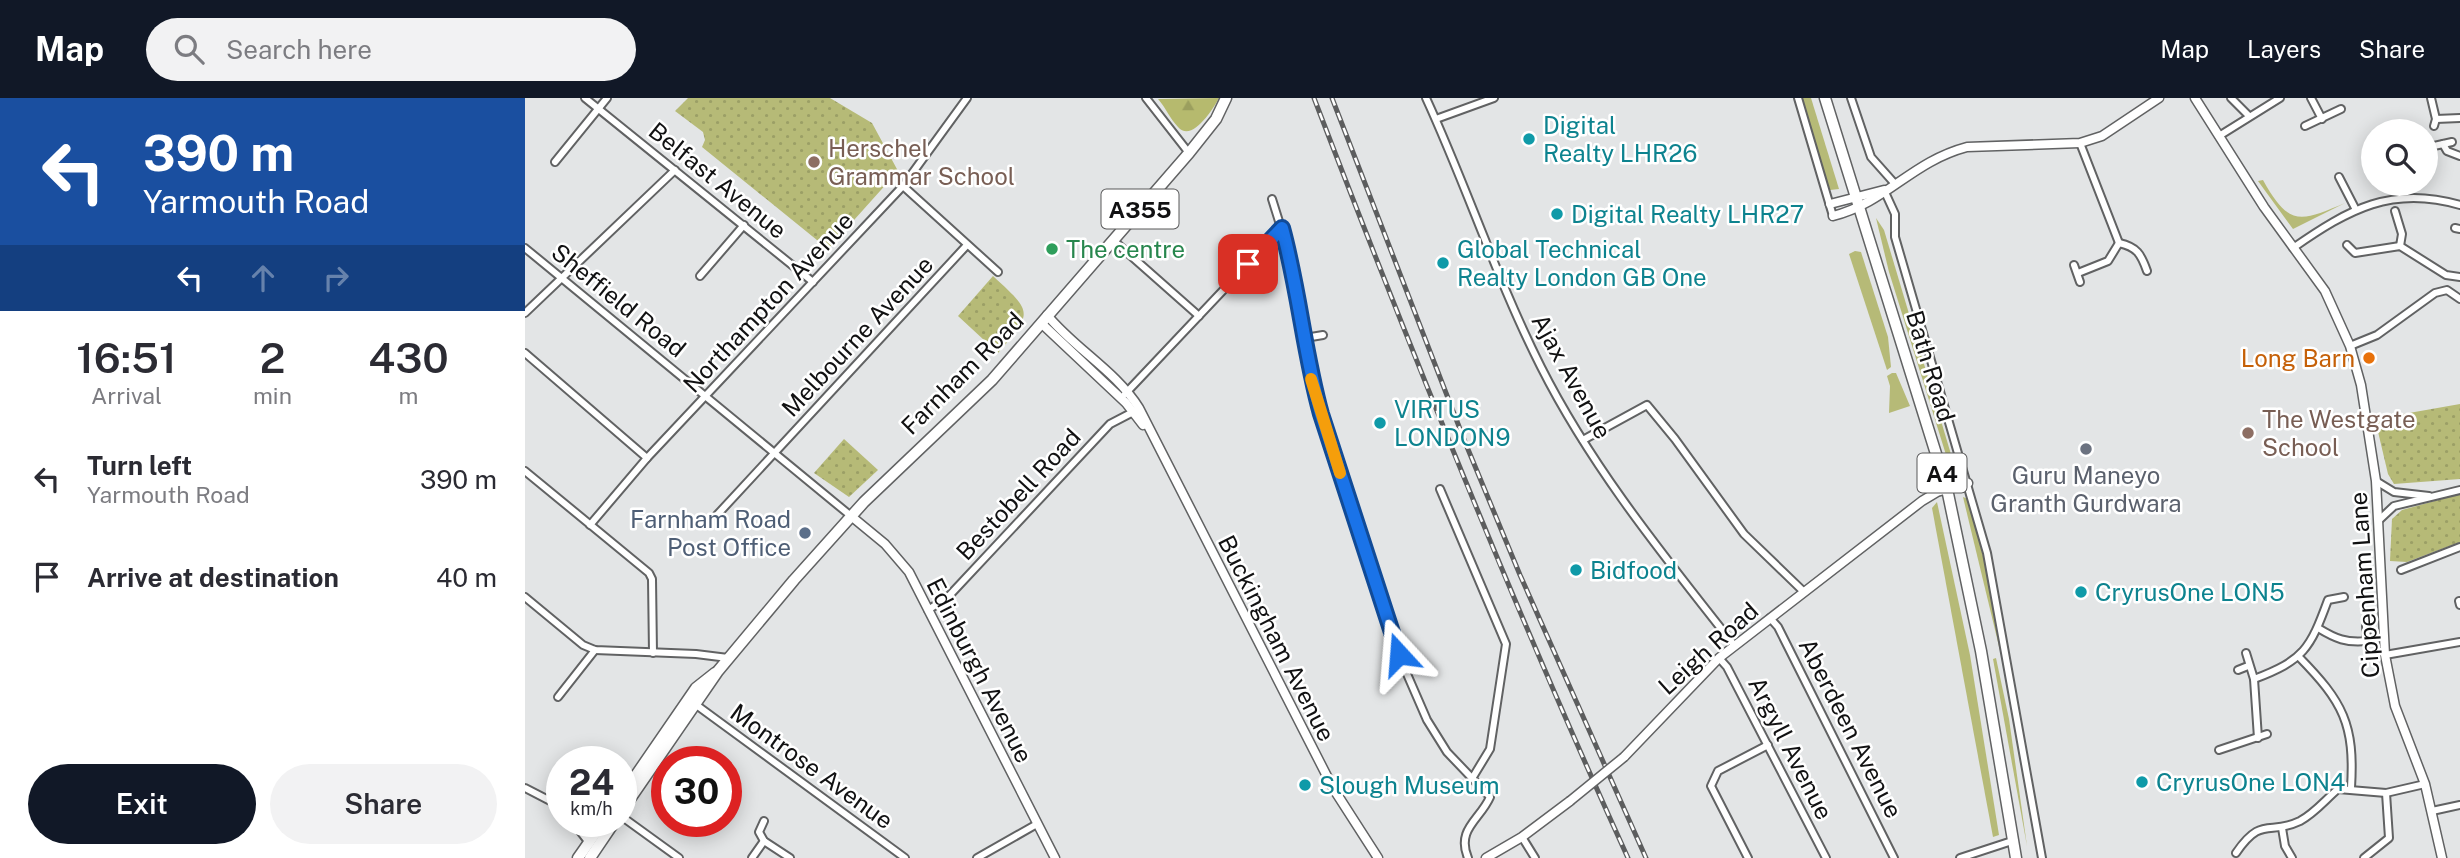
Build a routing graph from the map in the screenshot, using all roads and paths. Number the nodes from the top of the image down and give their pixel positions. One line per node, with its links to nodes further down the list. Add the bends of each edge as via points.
1 (585, 98): 17 (street, Belfast Avenue)
2 (607, 98): 17 (street)
3 (967, 98): 35 (street, Northampton Avenue)
4 (1146, 98): 29 (street)
5 (1226, 98): 29 (main road, Farnham Road / A355)
6 (1426, 98): 22 (street, Ajax Avenue)
7 (1494, 98): 22 (street)
8 (1798, 98): 40 (street)
9 (1825, 98): 37 (main road, Bath Road / A4)
10 (1851, 98): 34 (street, via 1871,157)
11 (2158, 98): 26 (street, via 2111,131)
12 (2195, 98): 24 (street, Cippenham Lane)
13 (2231, 98): 19 (street)
14 (2280, 98): 19 (street)
15 (2311, 98): 21 (street)
16 (2431, 98): 20 (street, via 2435,123)
17 (598, 109): 31 (street); 32 (street, Belfast Avenue)
18 (2341, 109): 21 (street)
19 (2249, 116): 24 (street)
20 (2460, 118)
21 (2322, 119): 23 (street)
22 (1436, 120): 75 (street, Ajax Avenue, via 1523,330)
23 (2305, 126)
24 (2219, 136): 53 (street, Cippenham Lane)
25 (2452, 142): 27 (street)
26 (2080, 143): 34 (street, via 1967,147 1935,157); 48 (street)
27 (2442, 145): 28 (street); 30 (street)
28 (2438, 146)
29 (1189, 153): 47 (main road, Farnham Road / A355)
30 (2460, 156)
31 (555, 162)
32 (675, 170): 45 (street, Belfast Avenue); 60 (street)
33 (2339, 177): 42 (street)
34 (1895, 184): 36 (street)
35 (903, 186): 49 (street); 61 (street, Northampton Avenue)
36 (1884, 190): 37 (street); 41 (street); 80 (street, via 1895,214 1895,237)
37 (1856, 196): 40 (street); 41 (main road, Bath Road / A4)
38 (1272, 199): 46 (street)
39 (2460, 203): 42 (street, via 2406,196)
40 (1829, 204): 44 (street)
41 (1860, 209): 44 (street); 82 (main road, Bath Road / A4)
42 (2356, 210): 53 (street)
43 (2395, 211): 51 (street, via 2402,234)
44 (1833, 216)
45 (744, 225): 58 (street); 61 (street, Belfast Avenue)
46 (1282, 228): 65 (street); 68 (street)
47 (1113, 240): 65 (street); 66 (main road, Farnham Road / A355)
48 (2119, 243): 55 (street, via 2134,246); 57 (street, via 2108,261)
49 (967, 245): 56 (street); 76 (street, Melbourne Avenue)
50 (2347, 245): 51 (street, via 2355,253)
51 (2400, 246): 59 (street, via 2446,275)
52 (525, 248): 60 (street, Sheffield Road)
53 (2293, 248): 69 (street, Cippenham Lane, via 2325,291)
54 (2074, 265): 57 (street)
55 (2147, 271)
56 (998, 272)
57 (2078, 273): 62 (street)
58 (699, 276)
59 (2460, 277)
60 (563, 279): 64 (street); 72 (street, Sheffield Road)
61 (813, 282): 72 (street, Northampton Avenue)
62 (2080, 282)
63 (2460, 299): 69 (street, via 2447,290 2435,293 2377,335)
64 (525, 313)
65 (1199, 316): 71 (street)
66 (1044, 319): 71 (street, Buckingham Avenue); 73 (street, Buckingham Avenue); 86 (main road, Farnham Road / A355, via 992,380)
67 (1323, 335): 68 (street)
68 (1305, 338): 117 (street, via 1321,414 1407,674 1447,752)
69 (2350, 346): 79 (street, Cippenham Lane)
70 (525, 353): 77 (street)
71 (1128, 391): 73 (street); 74 (street, Buckingham Avenue)
72 (706, 397): 76 (street, Sheffield Road); 77 (street, Northampton Avenue)
73 (1121, 399): 74 (street, Buckingham Avenue)
74 (1136, 410): 94 (street, Bestobell Road, via 1110,424 948,597); 146 (street, Buckingham Avenue, via 1333,788)
75 (1583, 440): 91 (street, via 1647,405 1744,534); 99 (street, Ajax Avenue, via 1645,531)
76 (775, 454): 85 (street, Melbourne Avenue); 86 (street, Sheffield Road)
77 (647, 458): 88 (street, Northampton Avenue)
78 (525, 471): 88 (street)
79 (2376, 481): 84 (street, via 2394,492); 87 (street, Cippenham Lane)
80 (1968, 483): 82 (street, Leigh Road); 155 (street, via 1995,589)
81 (1440, 489): 117 (street, via 1506,644 1490,749)
82 (1947, 489): 91 (street, Leigh Road, via 1907,512); 135 (main road, Bath Road / A4, via 1982,651)
83 (2460, 490): 84 (street)
84 (2431, 496): 87 (street, via 2394,506)
85 (717, 515)
86 (851, 516): 94 (street, Edinburgh Avenue, via 909,572); 105 (main road, Farnham Road / A355)
87 (2379, 520): 103 (street, Cippenham Lane)
88 (590, 525): 101 (street, via 652,579)
89 (2460, 547): 90 (street)
90 (2401, 570)
91 (1803, 591): 95 (street, Leigh Road)
92 (525, 597): 100 (street)
93 (2344, 597): 97 (street, via 2328,600)
94 (928, 610): 127 (street, Edinburgh Avenue)
95 (1770, 618): 99 (street, Leigh Road); 152 (street, Aberdeen Avenue)
96 (2366, 626): 97 (street, via 2367,641 2348,643)
97 (2318, 628): 104 (street)
98 (2460, 642): 103 (street)
99 (1734, 645): 106 (street, Leigh Road)
100 (595, 650): 101 (street); 110 (street)
101 (653, 653): 105 (street)
102 (2246, 653): 107 (street)
103 (2385, 655): 118 (street, Cippenham Lane, via 2395,706)
104 (2299, 657): 109 (street); 121 (street, via 2335,695 2346,718 2353,756)
105 (728, 658): 111 (main road, Farnham Road / A355)
106 (1719, 658): 114 (street, Argyll Avenue); 133 (street, Leigh Road, bridge, via 1624,757)
107 (2248, 666): 108 (street); 109 (street)
108 (2238, 670)
109 (2254, 679): 113 (street)
110 (558, 697)
111 (692, 703): 116 (main road, Farnham Road / A355); 120 (main road, Farnham Road / A355); 144 (street, Montrose Avenue)
112 (2267, 734): 113 (street)
113 (2258, 738): 115 (street)
114 (1768, 745): 150 (street, via 1718,771 1711,786); 151 (street, Argyll Avenue)
115 (2219, 750)
116 (637, 776)
117 (1473, 777): 147 (street, via 1490,797 1467,828)
118 (2425, 784): 122 (street); 125 (street, Cippenham Lane)
119 (525, 788): 123 (street)
120 (637, 789)
121 (2351, 789): 122 (street); 129 (street, via 2338,789 2312,815)
122 (2386, 793): 157 (street, via 2392,839)
123 (546, 799)
124 (2460, 805): 125 (street)
125 (2432, 811): 158 (street, Cippenham Lane)
126 (764, 821): 134 (street, via 759,832)
127 (1037, 824): 138 (street); 145 (street, Edinburgh Avenue)
128 (637, 826): 141 (street)
129 (2282, 828): 137 (street, via 2266,826 2246,838); 156 (street)
130 (585, 837): 136 (street)
131 (596, 837): 136 (main road)
132 (600, 837): 136 (main road)
133 (1522, 837): 148 (street, Leigh Road); 149 (street)
134 (764, 841): 142 (street); 143 (street)
135 (2012, 841): 153 (street); 154 (main road, Bath Road / A4)
136 (592, 846): 139 (main road); 140 (main road)
137 (2236, 853)
138 (979, 857)
139 (578, 858)
140 (590, 858)
141 (679, 858)
142 (752, 858)
143 (788, 858)
144 (905, 858)
145 (1055, 858)
146 (1378, 858)
147 (1468, 858)
148 (1486, 858)
149 (1535, 858)
150 (1748, 858)
151 (1826, 858)
152 (1894, 858)
153 (1959, 858)
154 (2016, 858)
155 (2042, 858)
156 (2292, 858)
157 (2364, 858)
158 (2442, 858)

